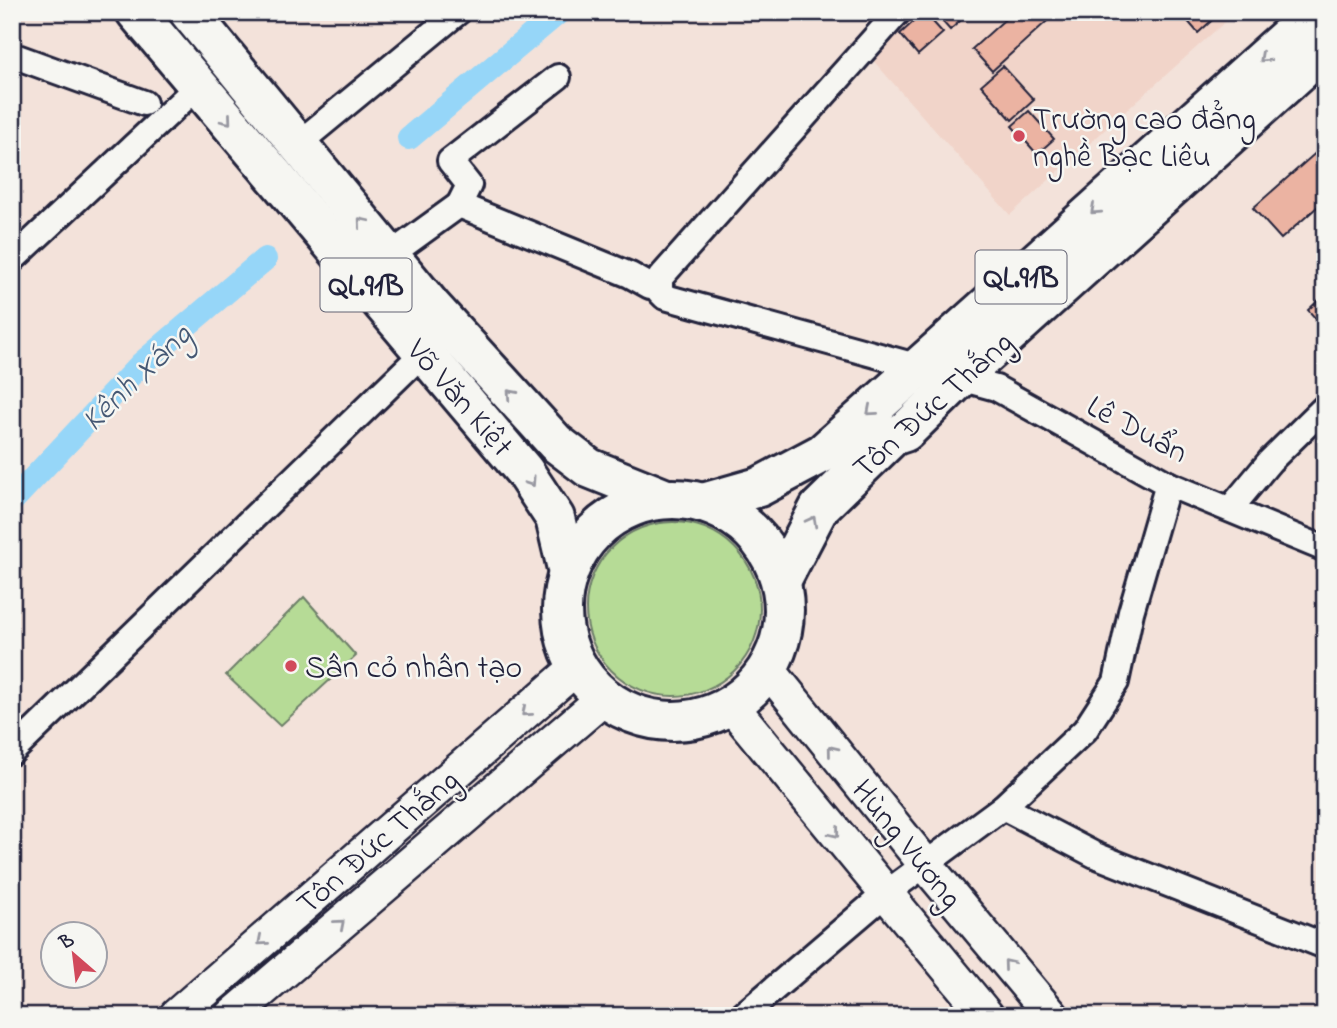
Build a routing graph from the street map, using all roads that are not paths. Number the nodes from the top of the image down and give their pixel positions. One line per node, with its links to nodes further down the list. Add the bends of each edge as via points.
1 (136, 12): 9 (highway, Võ Văn Kiệt / QL.91B)
2 (457, 12): 11 (street)
3 (898, 12): 15 (street, via 675,260)
4 (1315, 12): 17 (highway, Tôn Đức Thắng / QL.91B, one-way to 17)
5 (195, 15): 11 (highway, Võ Văn Kiệt / QL.91B)
6 (1325, 49): 18 (highway, Tôn Đức Thắng / QL.91B)
7 (12, 55): 10 (street)
8 (558, 77): 12 (street, via 450,161 469,185)
9 (198, 86): 14 (street); 16 (highway, Võ Văn Kiệt / QL.91B, one-way to 16)
10 (144, 103)
11 (298, 144): 13 (highway, Võ Văn Kiệt / QL.91B, one-way to 11)
12 (459, 205): 13 (street); 15 (street, Lê Duẩn, via 650,286)
13 (390, 255): 16 (highway, Võ Văn Kiệt / QL.91B)
14 (12, 260)
15 (658, 285): 17 (street, Lê Duẩn, via 665,297)
16 (419, 330): 21 (highway, Võ Văn Kiệt / QL.91B, one-way to 16, via 589,468); 24 (highway, Võ Văn Kiệt / QL.91B, one-way to 24, via 555,517); 30 (street)
17 (920, 368): 18 (street, Lê Duẩn); 21 (highway, Tôn Đức Thắng / QL.91B, one-way to 21, via 823,453 759,487)
18 (959, 379): 20 (street, Lê Duẩn, via 996,388); 25 (highway, Tôn Đức Thắng / QL.91B, one-way to 18, via 819,508)
19 (1325, 407): 22 (street)
20 (1168, 484): 22 (street, Lê Duẩn); 31 (street, via 1116,682 1085,730)
21 (684, 501): 24 (highway, Tôn Đức Thắng / QL.91B, via 634,506 606,522 583,544); 25 (highway, Tôn Đức Thắng / QL.91B, via 737,519 752,531 765,546)
22 (1230, 509): 23 (street, Lê Duẩn)
23 (1325, 549)
24 (568, 573): 26 (highway, Tôn Đức Thắng / QL.91B, via 563,631)
25 (781, 581): 27 (highway, Tôn Đức Thắng / QL.91B, via 782,632)
26 (577, 667): 28 (highway, Tôn Đức Thắng / QL.91B); 35 (main road, Tôn Đức Thắng, one-way to 35)
27 (767, 668): 29 (highway, Tôn Đức Thắng / QL.91B); 32 (main road, Hùng Vương, one-way to 27)
28 (604, 698): 29 (highway, Tôn Đức Thắng / QL.91B, via 642,716 663,720 705,716); 36 (main road, Tôn Đức Thắng, one-way to 28)
29 (730, 704): 33 (main road, Hùng Vương, one-way to 33)
30 (12, 752)
31 (1003, 807): 32 (street); 34 (street, via 1095,855)
32 (925, 864): 33 (street); 39 (main road, Hùng Vương, one-way to 32)
33 (885, 894): 37 (street); 38 (main road, Hùng Vương)
34 (1325, 946)
35 (176, 1016)
36 (232, 1016)
37 (742, 1016)
38 (987, 1016)
39 (1052, 1016)

